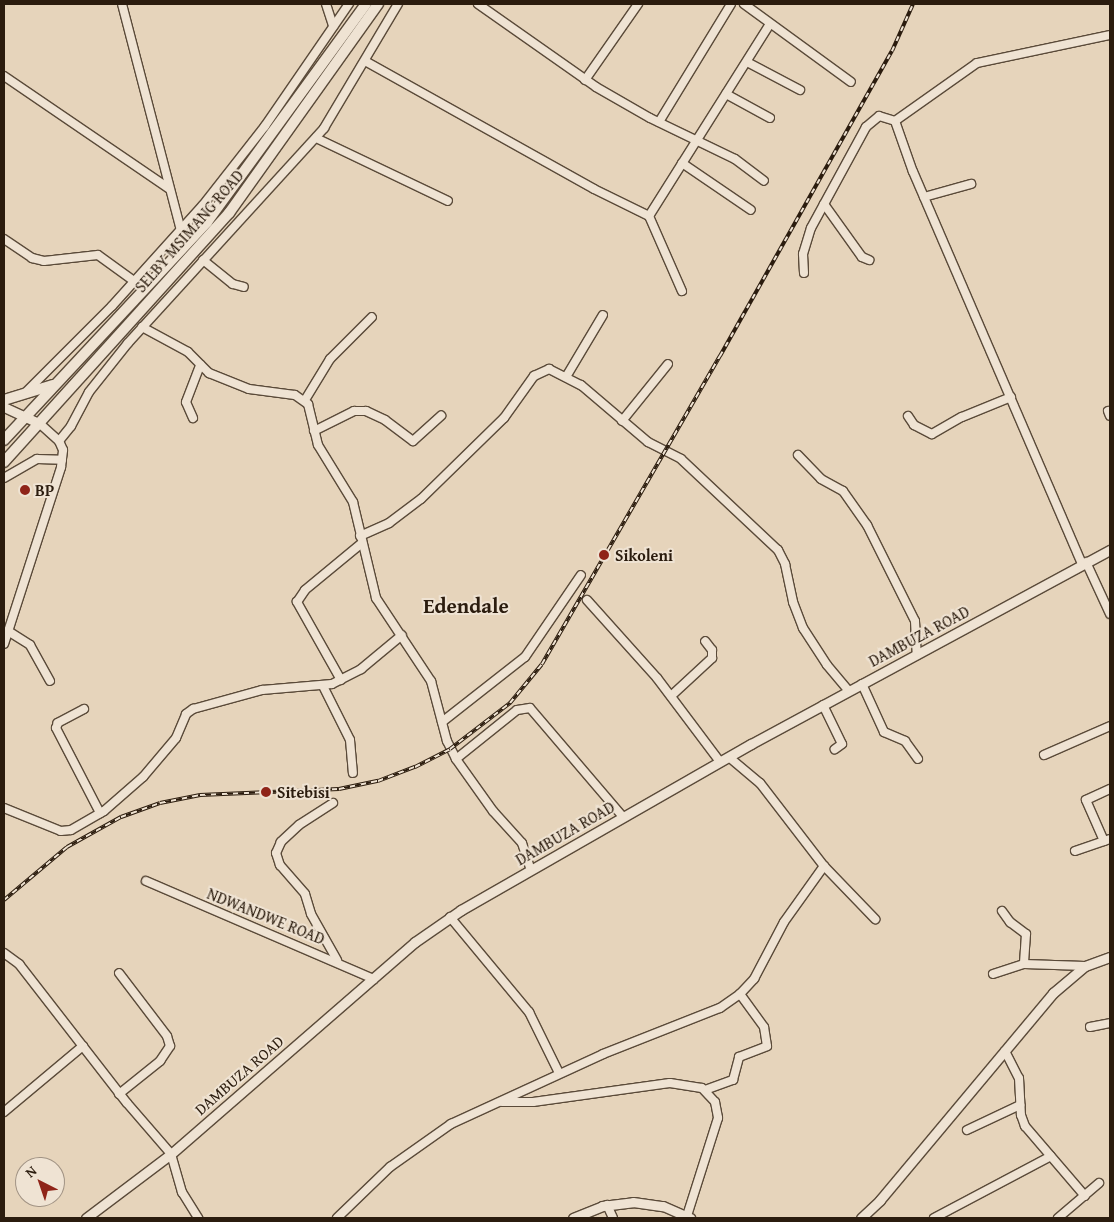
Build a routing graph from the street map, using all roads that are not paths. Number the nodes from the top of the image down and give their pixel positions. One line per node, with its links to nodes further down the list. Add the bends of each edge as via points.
1 (122, 4): 30 (street)
2 (326, 4): 12 (street)
3 (349, 4): 12 (street)
4 (366, 4): 43 (main road, SELBY MSIMANG ROAD, via 219,208)
5 (378, 4): 62 (main road, SELBY MSIMANG ROAD, via 229,213)
6 (398, 4): 15 (street)
7 (478, 4): 18 (street)
8 (638, 4): 18 (street)
9 (731, 4): 24 (street)
10 (744, 4): 11 (street)
11 (770, 24): 16 (street); 19 (street)
12 (333, 26): 36 (street, via 260,133)
13 (1109, 35): 14 (street); 23 (street, via 977,63)
14 (1110, 44)
15 (365, 61): 25 (street, via 334,116); 35 (street, via 594,189)
16 (747, 62): 20 (street); 21 (street)
17 (4, 76): 30 (street)
18 (585, 80): 24 (street)
19 (851, 82)
20 (800, 90)
21 (726, 94): 22 (street); 26 (street)
22 (770, 118)
23 (895, 121): 31 (street); 33 (street, via 880,116 866,127)
24 (659, 122): 26 (street)
25 (316, 138): 32 (street); 38 (street)
26 (696, 140): 27 (street); 28 (street, via 740,162)
27 (682, 163): 34 (street); 35 (street)
28 (764, 181)
29 (971, 184): 31 (street)
30 (168, 188): 36 (street)
31 (924, 197): 53 (street)
32 (448, 201)
33 (824, 204): 39 (street, via 862,256); 40 (street, via 805,242)
34 (751, 210)
35 (650, 216): 44 (street)
36 (181, 231): 41 (street)
37 (4, 239): 41 (street, via 32,258 44,261 98,256)
38 (204, 260): 42 (street, via 233,284); 47 (street)
39 (869, 260)
40 (804, 273)
41 (135, 281): 43 (street); 52 (street)
42 (244, 287)
43 (145, 288): 51 (main road, SELBY MSIMANG ROAD)
44 (682, 291)
45 (603, 315): 50 (street)
46 (372, 317): 55 (street, via 330,359)
47 (142, 327): 49 (street, via 188,352); 65 (street, via 89,392)
48 (668, 364): 61 (street)
49 (200, 365): 55 (street, via 209,373 249,389 295,395); 60 (street, via 186,402)
50 (566, 377): 61 (street); 70 (street, via 549,369 538,372 504,418 450,474 406,512)
51 (54, 384): 52 (main road); 59 (main road, SELBY MSIMANG ROAD)
52 (24, 395): 54 (main road)
53 (1011, 397): 58 (street, via 962,417 932,434 914,425); 72 (street)
54 (4, 400)
55 (305, 400): 63 (street)
56 (4, 407): 59 (street)
57 (441, 416): 63 (street, via 413,441 385,420 366,411 354,411)
58 (908, 416)
59 (24, 417): 62 (street); 64 (main road, SELBY MSIMANG ROAD)
60 (194, 418)
61 (622, 420): 85 (street, via 648,442 687,464 778,550 803,628)
62 (40, 424): 65 (street); 68 (main road, SELBY MSIMANG ROAD)
63 (314, 431): 70 (street, via 325,458 353,502)
64 (4, 440)
65 (59, 441): 67 (street)
66 (798, 455): 80 (street, via 821,479 846,494 875,539 915,621)
67 (62, 460): 69 (street, via 37,459); 76 (street)
68 (4, 462)
69 (4, 478)
70 (361, 539): 77 (street, via 376,598); 82 (street, via 305,590 297,602)
71 (1110, 550): 72 (street, DAMBUZA ROAD)
72 (1084, 563): 75 (street); 80 (street, DAMBUZA ROAD)
73 (582, 575): 89 (street, via 525,657)
74 (587, 600): 86 (street)
75 (1110, 614)
76 (8, 632): 79 (street); 81 (street, via 30,645)
77 (402, 636): 82 (street, via 361,669); 89 (street, via 431,681)
78 (705, 640): 86 (street, via 712,650 712,658)
79 (4, 644)
80 (917, 655): 83 (street, DAMBUZA ROAD)
81 (50, 680)
82 (341, 680): 84 (street)
83 (862, 684): 85 (street, DAMBUZA ROAD); 95 (street, via 884,732 905,742)
84 (323, 686): 97 (street, via 350,740); 101 (street, via 262,690 193,709 186,714 176,738 143,777)
85 (849, 691): 87 (street, DAMBUZA ROAD)
86 (671, 696): 96 (street)
87 (823, 705): 91 (street, via 842,744); 93 (street, DAMBUZA ROAD)
88 (84, 709): 101 (street, via 58,723 56,728)
89 (442, 722): 94 (street)
90 (1110, 726): 92 (street)
91 (835, 749)
92 (1044, 755)
93 (730, 758): 96 (street, DAMBUZA ROAD); 105 (street, via 766,790)
94 (456, 759): 102 (street, via 517,710 530,708); 106 (street, via 493,811 522,843)
95 (918, 760)
96 (720, 762): 102 (street, DAMBUZA ROAD)
97 (353, 773)
98 (1110, 789): 103 (street, via 1086,800)
99 (333, 803): 113 (street, via 299,825 281,842 276,853 280,865 305,894 311,914)
100 (4, 808): 101 (street, via 66,831)
101 (100, 813)
102 (623, 817): 106 (street, DAMBUZA ROAD)
103 (1107, 840): 104 (street)
104 (1075, 851)
105 (824, 866): 110 (street); 119 (street, via 784,922 754,979)
106 (531, 870): 109 (street, DAMBUZA ROAD)
107 (146, 881): 113 (street, NDWANDWE ROAD)
108 (1002, 911): 114 (street, via 1026,934)
109 (450, 917): 118 (street, DAMBUZA ROAD, via 415,942); 124 (street, via 529,1012)
110 (875, 919)
111 (4, 954): 122 (street, via 19,964)
112 (1110, 956): 115 (street)
113 (337, 960): 118 (street, NDWANDWE ROAD)
114 (1024, 964): 115 (street); 117 (street)
115 (1085, 966): 123 (street, via 1053,993)
116 (119, 973): 126 (street, via 167,1036 170,1046 160,1061)
117 (993, 974)
118 (374, 979): 131 (street, DAMBUZA ROAD)
119 (740, 994): 124 (street, via 720,1008); 125 (street, via 764,1028 767,1046 739,1057 733,1080)
120 (1110, 1023): 121 (street)
121 (1090, 1027)
122 (83, 1046): 126 (street); 129 (street)
123 (1005, 1051): 128 (street, via 1019,1078); 137 (street)
124 (560, 1073): 127 (street)
125 (705, 1090): 127 (street, via 692,1084 670,1083 533,1102); 136 (street, via 715,1102 717,1124)
126 (119, 1094): 131 (street)
127 (500, 1102): 140 (street, via 447,1126 390,1167)
128 (1020, 1105): 130 (street); 132 (street, via 1025,1126)
129 (4, 1112)
130 (967, 1130)
131 (171, 1154): 138 (street, DAMBUZA ROAD); 139 (street, via 176,1178)
132 (1051, 1156): 134 (street); 143 (street)
133 (1099, 1183): 134 (street)
134 (1085, 1196): 144 (street)
135 (607, 1205): 136 (street, via 655,1204); 141 (street); 142 (street)
136 (689, 1217)
137 (865, 1217)
138 (86, 1218)
139 (198, 1218)
140 (337, 1218)
141 (573, 1218)
142 (613, 1218)
143 (934, 1218)
144 (1058, 1218)

